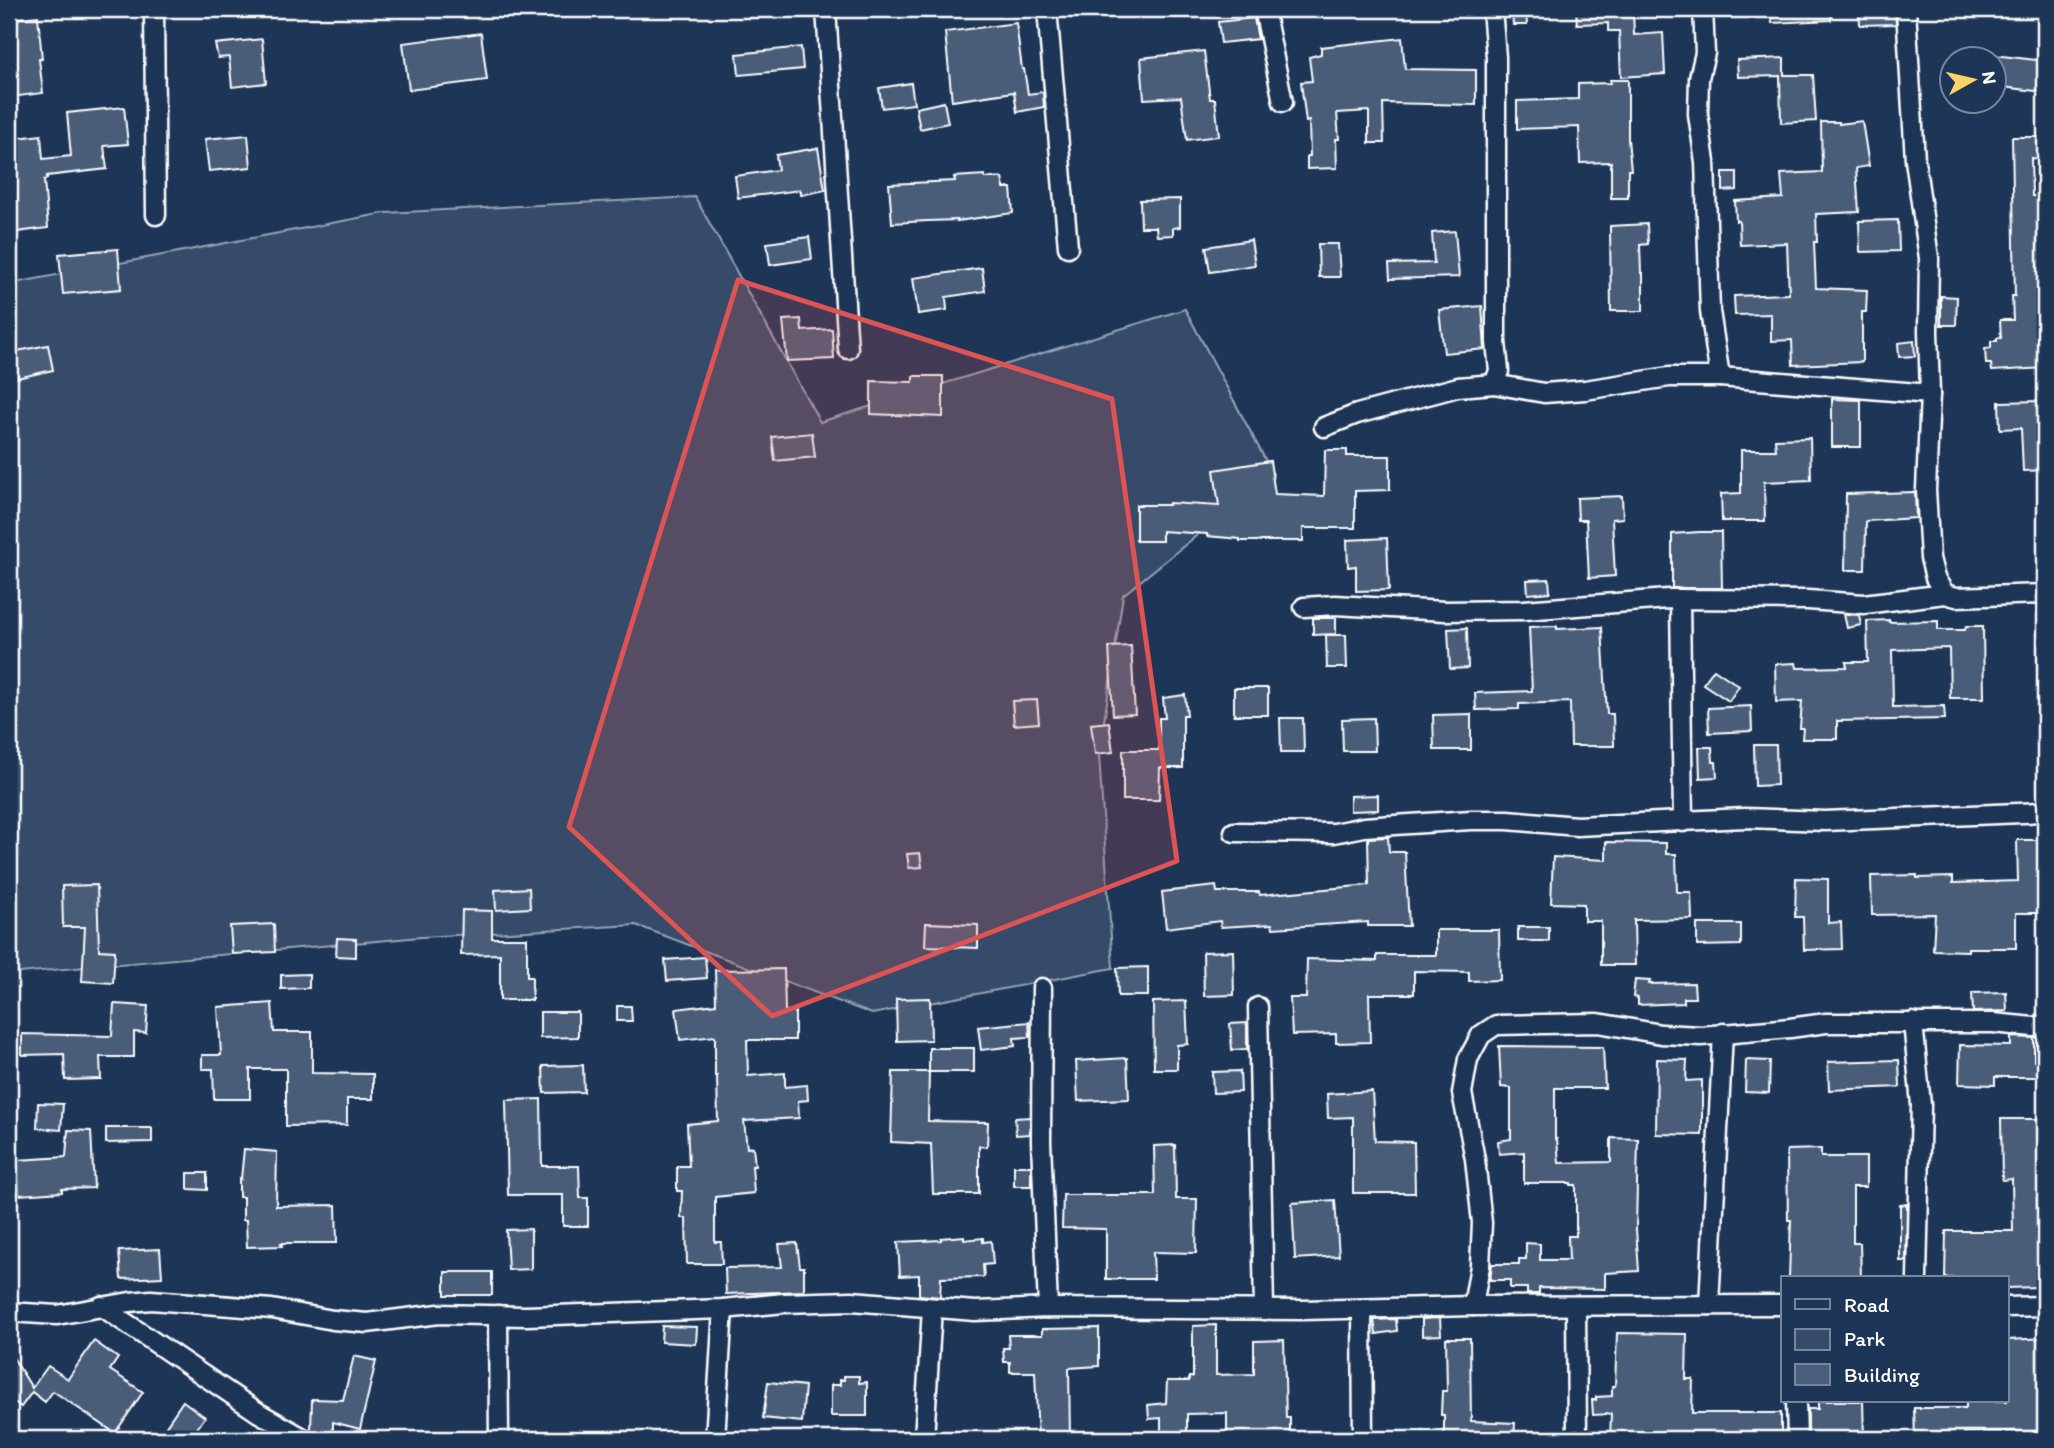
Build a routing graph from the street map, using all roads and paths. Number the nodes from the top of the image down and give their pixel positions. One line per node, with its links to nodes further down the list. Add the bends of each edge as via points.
1 (154, 9): 9 (street)
2 (826, 9): 11 (street)
3 (1047, 9): 10 (street)
4 (1264, 9): 8 (street)
5 (1492, 9): 13 (street, via 1499,370)
6 (1703, 9): 12 (street, via 1705,53 1698,114 1705,162 1710,311)
7 (1906, 9): 14 (street, via 1914,160 1930,258)
8 (1283, 102)
9 (156, 215)
10 (1068, 247)
11 (848, 349)
12 (1720, 377): 13 (street, via 1669,377 1544,393); 14 (street)
13 (1494, 384): 15 (street, via 1458,387)
14 (1930, 394): 16 (street, via 1926,490 1930,558)
15 (1324, 427)
16 (1945, 594): 17 (street); 18 (street, via 1864,604)
17 (2045, 594)
18 (1680, 599): 19 (street, via 1524,610); 21 (street)
19 (1304, 607)
20 (2045, 812): 21 (street)
21 (1683, 822): 22 (street, via 1577,826 1471,820 1334,833)
22 (1234, 832)
23 (1042, 988): 37 (street, via 1041,1141)
24 (1258, 1007): 39 (street)
25 (1913, 1022): 26 (street); 27 (street, via 1826,1023); 28 (street, via 1921,1105)
26 (2045, 1025)
27 (1723, 1034): 30 (street, via 1558,1023 1496,1025 1481,1035 1468,1059 1462,1093 1482,1223); 31 (street)
28 (1917, 1276)
29 (1781, 1305): 31 (street)
30 (1473, 1306): 35 (street); 40 (street)
31 (1709, 1306): 35 (street)
32 (2045, 1306): 36 (street)
33 (102, 1307): 41 (street, via 57,1315); 42 (street, via 151,1300 272,1309 367,1324 439,1314); 44 (street)
34 (932, 1307): 37 (street, via 975,1311); 38 (street, via 852,1301); 47 (street)
35 (1576, 1307): 49 (street)
36 (2008, 1307)
37 (1048, 1308): 39 (street)
38 (723, 1309): 42 (street); 46 (street)
39 (1264, 1310): 40 (street)
40 (1362, 1310): 48 (street)
41 (9, 1312)
42 (498, 1315): 45 (street)
43 (1797, 1402): 50 (street)
44 (305, 1439)
45 (499, 1439)
46 (715, 1439)
47 (924, 1439)
48 (1363, 1439)
49 (1577, 1439)
50 (1797, 1439)

